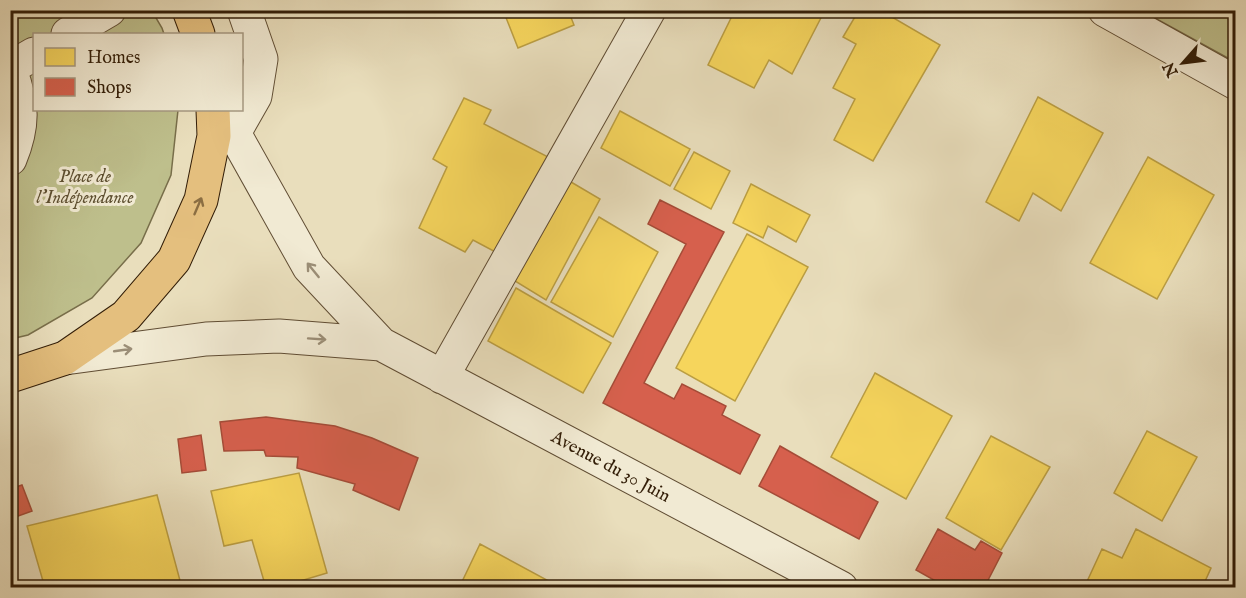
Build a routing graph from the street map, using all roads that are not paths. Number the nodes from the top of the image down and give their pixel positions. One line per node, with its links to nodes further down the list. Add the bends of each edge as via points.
1 (109, 10): 6 (street)
2 (189, 10): 7 (highway)
3 (244, 10): 11 (street, via 261,59 255,96)
4 (649, 10): 17 (street)
5 (1105, 10): 10 (street)
6 (70, 33)
7 (198, 33)
8 (33, 55): 9 (street)
9 (10, 69): 13 (street, via 19,92 22,116)
10 (1236, 83)
11 (243, 104)
12 (224, 117): 14 (street, one-way to 12, via 309,267); 15 (highway, one-way to 12, via 126,316 174,260 201,200 214,136)
13 (10, 159)
14 (381, 344): 15 (street, one-way to 14, via 206,339 279,336); 17 (street, Avenue du 30 Juin)
15 (65, 358): 16 (highway)
16 (10, 376)
17 (442, 377): 18 (street, Avenue du 30 Juin)
18 (841, 588)

